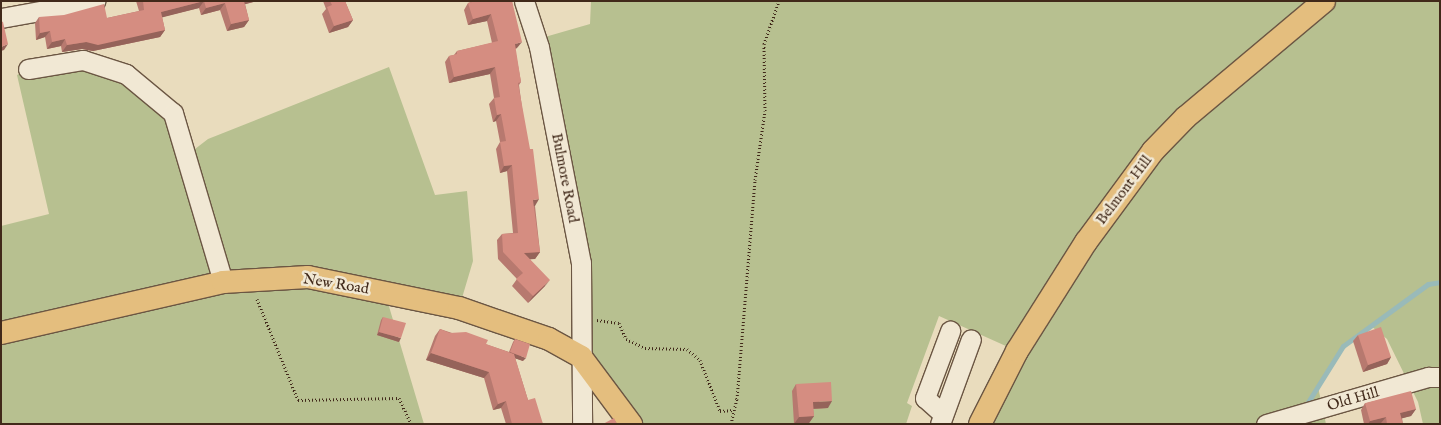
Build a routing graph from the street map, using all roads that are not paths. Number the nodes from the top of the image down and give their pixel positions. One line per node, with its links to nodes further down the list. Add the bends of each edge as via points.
1 (95, 1): 4 (street)
2 (524, 1): 10 (street, Bulmore Road, via 539,46 581,263)
3 (1324, 1): 15 (main road, Belmont Hill, via 1186,118 1153,151 1086,242 1017,351)
4 (1, 18)
5 (28, 69): 6 (street, via 83,60 126,74 173,113)
6 (223, 282): 8 (main road, New Road); 10 (main road, New Road, via 308,277 394,294 459,308 549,339)
7 (950, 331): 12 (street, via 925,398)
8 (1, 333)
9 (971, 339): 12 (street)
10 (581, 357): 13 (street, Bulmore Road); 14 (main road, New Road)
11 (1440, 377): 16 (street, Old Hill, via 1428,377)
12 (942, 419)
13 (582, 424)
14 (631, 424)
15 (980, 424)
16 (1266, 424)

